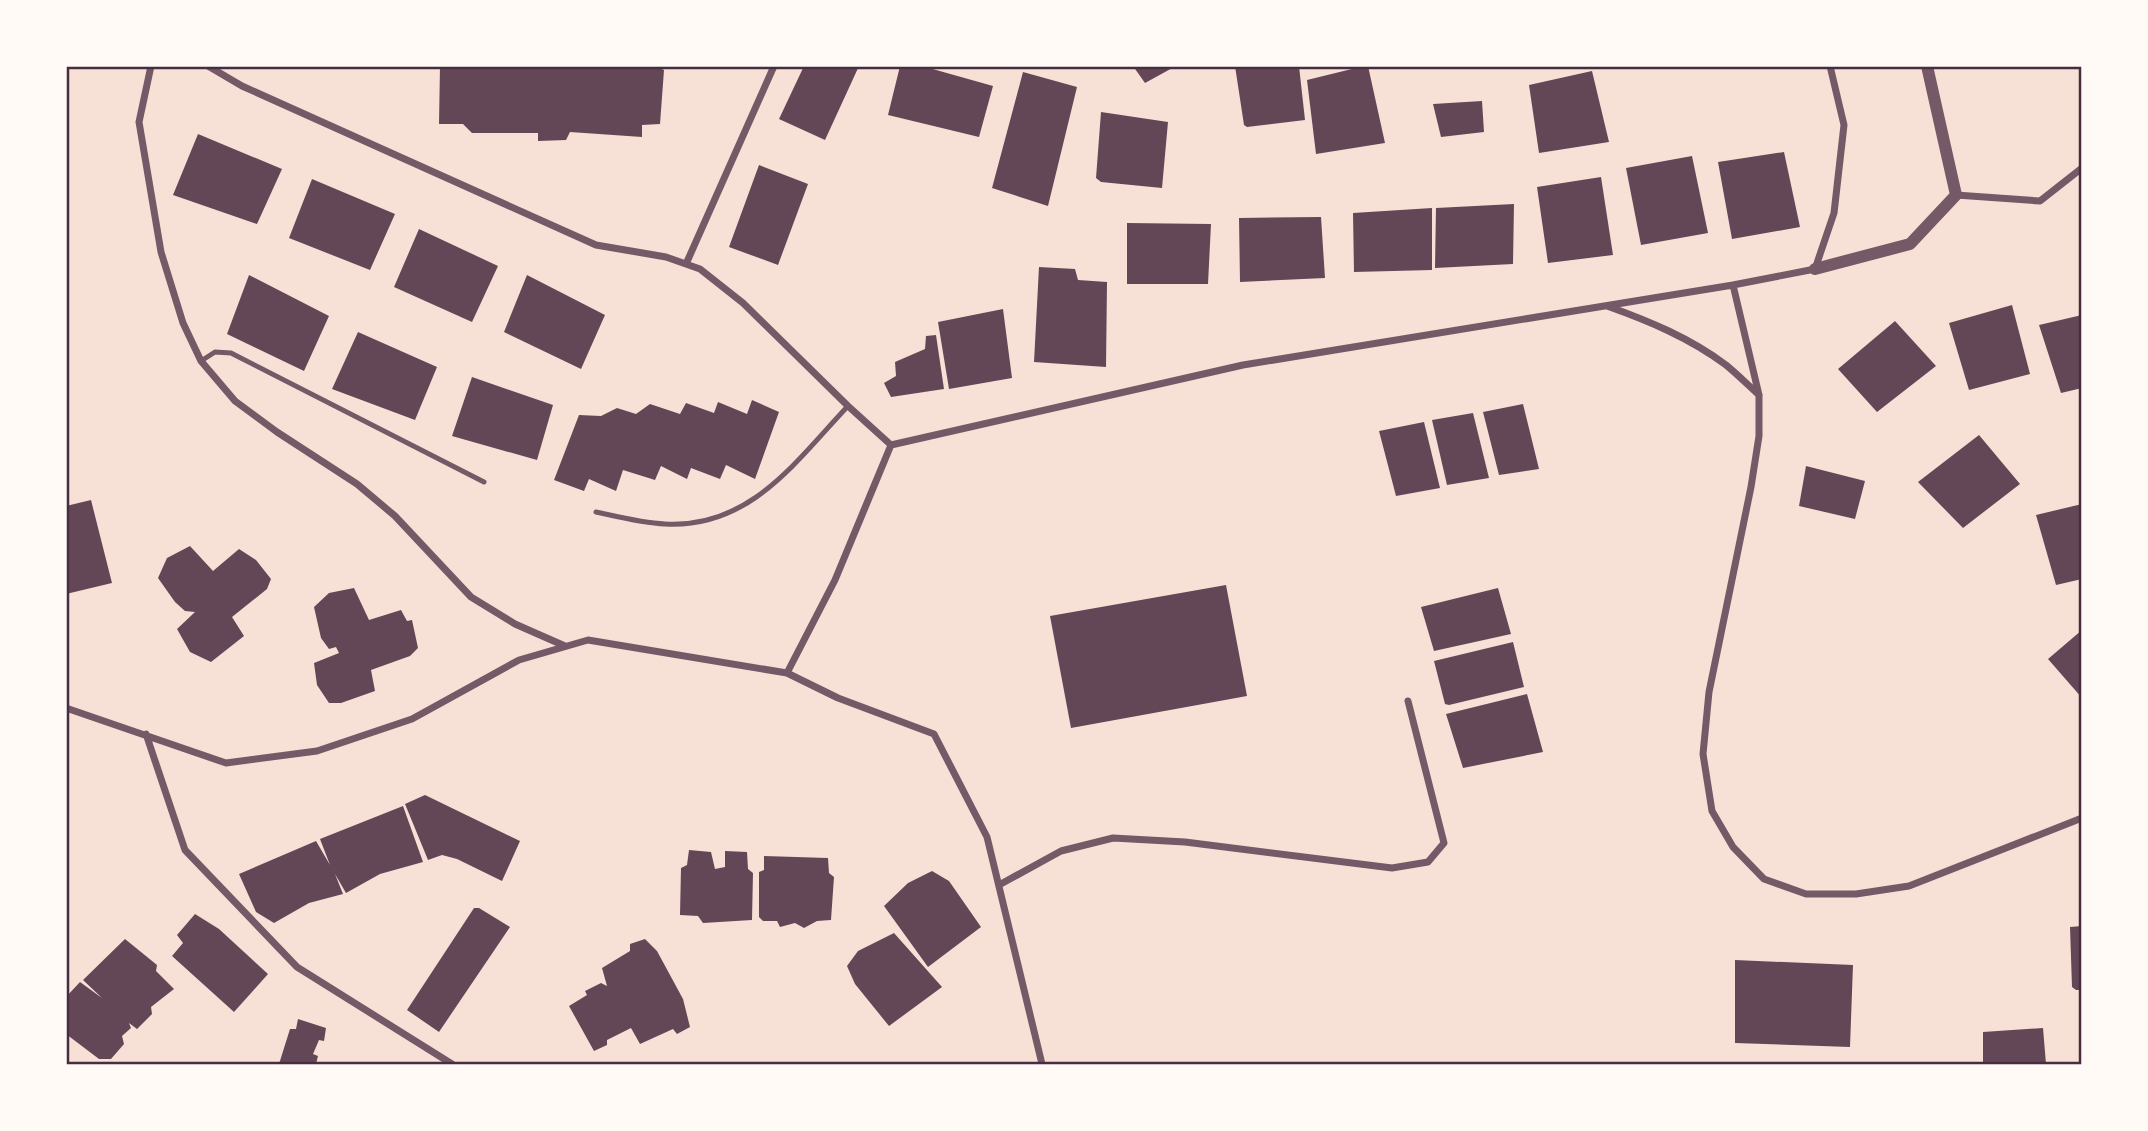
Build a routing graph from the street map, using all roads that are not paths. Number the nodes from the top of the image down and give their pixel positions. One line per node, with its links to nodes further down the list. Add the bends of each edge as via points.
1 (150, 66): 12 (street, via 139,122 161,252 183,323)
2 (208, 66): 8 (street, via 242,86 596,245)
3 (774, 66): 8 (street)
4 (1830, 66): 9 (street, via 1844,125 1834,213)
5 (1927, 66): 7 (street)
6 (2081, 168): 7 (street, via 2040,201)
7 (1956, 195): 9 (street, via 1910,244)
8 (686, 264): 14 (street, via 700,269 743,303)
9 (1815, 269): 10 (street)
10 (1733, 285): 11 (street); 13 (street)
11 (1605, 305): 13 (street, via 1692,343); 15 (street, via 1243,365)
12 (201, 361): 16 (lane, via 215,352 231,353); 18 (street, via 235,401 357,484 394,516 471,597 514,624)
13 (1759, 395): 23 (street, via 1759,436 1709,692 1703,754 1712,811 1733,847 1764,879 1806,894 1856,894 1909,886)
14 (848, 406): 15 (street); 17 (lane, via 765,493 730,513 690,524 668,524)
15 (891, 445): 19 (street, via 835,580)
16 (484, 482)
17 (596, 512)
18 (566, 647): 19 (street, via 588,640); 22 (street, via 519,660 412,719 317,751 226,763)
19 (787, 673): 24 (street, via 838,698 934,734 987,837)
20 (1408, 701): 24 (street, via 1444,843 1428,862 1392,868 1185,842 1113,838 1061,851)
21 (66, 708): 22 (street)
22 (146, 734): 25 (street, via 186,850 297,967)
23 (2081, 818)
24 (999, 885): 26 (street)
25 (452, 1065)
26 (1042, 1065)

